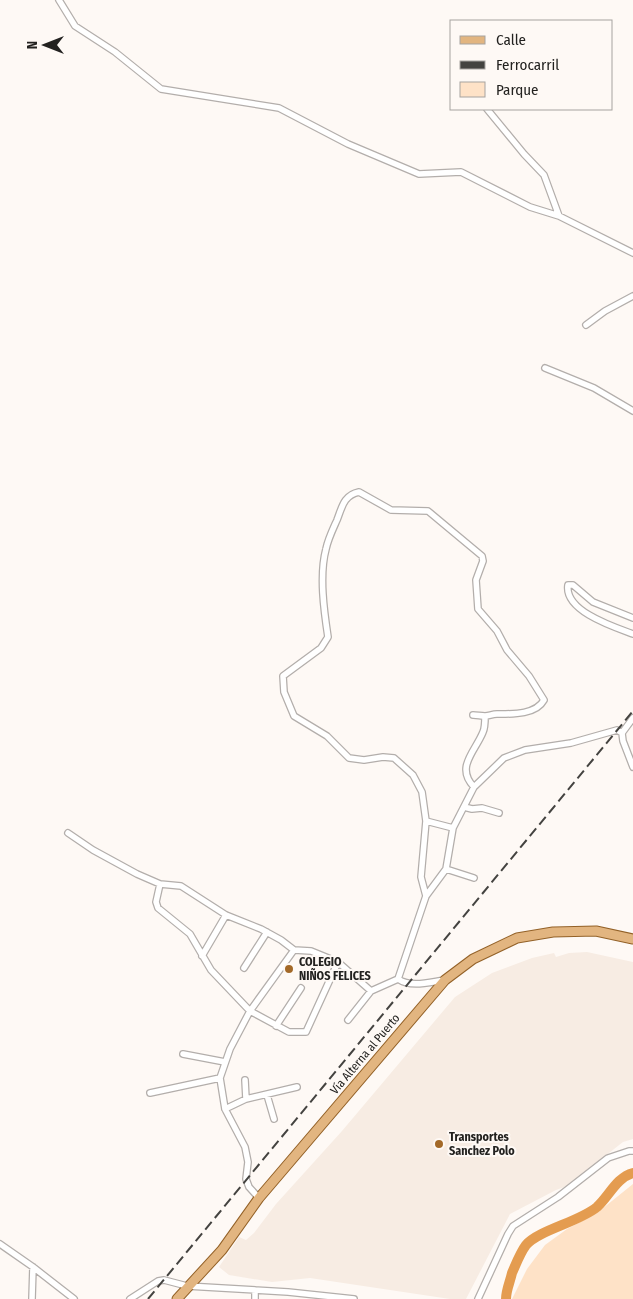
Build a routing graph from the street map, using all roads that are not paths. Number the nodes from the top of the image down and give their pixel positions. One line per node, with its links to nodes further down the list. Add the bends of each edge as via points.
1 (59, 0): 3 (street, via 75,26 115,52 161,89 279,108 348,144 419,174 461,172 530,207)
2 (488, 110): 3 (street, via 544,175)
3 (560, 216): 4 (street)
4 (633, 253)
5 (633, 296): 6 (street)
6 (586, 325)
7 (545, 368): 8 (street, via 594,388)
8 (633, 411)
9 (633, 618): 10 (street, via 593,602 568,585 570,595 585,612 596,620)
10 (633, 634)
11 (473, 715): 12 (street)
12 (486, 716): 16 (street, via 484,731 466,770); 19 (street, via 524,713 544,700 478,609 476,580 482,556 428,511 391,510 359,492 353,494 344,500 326,549 323,567 328,637 321,648 283,676 284,692 294,716 327,736 349,758 394,758 414,775 422,792)
13 (633, 718): 14 (street)
14 (622, 732): 15 (street); 16 (street, via 617,730 571,743 525,750 504,758)
15 (633, 767)
16 (474, 787): 17 (street)
17 (464, 807): 18 (street); 20 (street)
18 (500, 813)
19 (426, 821): 20 (street); 25 (street, via 421,877)
20 (453, 828): 22 (street)
21 (68, 833): 24 (street, via 93,850)
22 (446, 869): 23 (street); 25 (street)
23 (474, 878)
24 (160, 884): 26 (street, via 181,886); 30 (street, via 158,908 190,934)
25 (426, 896): 33 (street)
26 (226, 915): 27 (street); 30 (street)
27 (267, 932): 29 (street); 32 (street)
28 (633, 940): 34 (main road, Vía Alterna al Puerto, via 596,931 553,932 517,938 473,960)
29 (294, 950): 31 (street, via 311,951); 37 (street)
30 (202, 956): 37 (street, via 211,970)
31 (338, 962): 36 (street); 39 (street, via 306,1032 289,1032)
32 (244, 968)
33 (398, 979): 34 (street, via 403,983 416,984); 36 (street)
34 (445, 980): 51 (main road, Vía Alterna al Puerto)
35 (301, 988): 39 (street)
36 (371, 991): 38 (street)
37 (250, 1010): 39 (street); 41 (street)
38 (348, 1020)
39 (276, 1026)
40 (183, 1054): 41 (street)
41 (226, 1062): 42 (street)
42 (220, 1078): 45 (street); 48 (street)
43 (245, 1080): 47 (street)
44 (297, 1086): 46 (street)
45 (150, 1093)
46 (268, 1095): 47 (street); 49 (street)
47 (246, 1099): 48 (street)
48 (225, 1109): 51 (street, via 245,1147 249,1187)
49 (274, 1119)
50 (633, 1151): 64 (street, via 608,1158 558,1197 513,1226)
51 (259, 1198): 54 (main road, Vía Alterna al Puerto, via 222,1250)
52 (0, 1244): 53 (street)
53 (33, 1267): 57 (street); 58 (street)
54 (187, 1286): 55 (street); 59 (street, via 158,1281); 60 (main road, Vía Alterna al Puerto)
55 (255, 1290): 56 (street); 61 (street)
56 (288, 1292): 62 (street); 63 (street)
57 (32, 1299)
58 (74, 1299)
59 (130, 1299)
60 (177, 1299)
61 (255, 1299)
62 (288, 1299)
63 (354, 1299)
64 (478, 1299)

